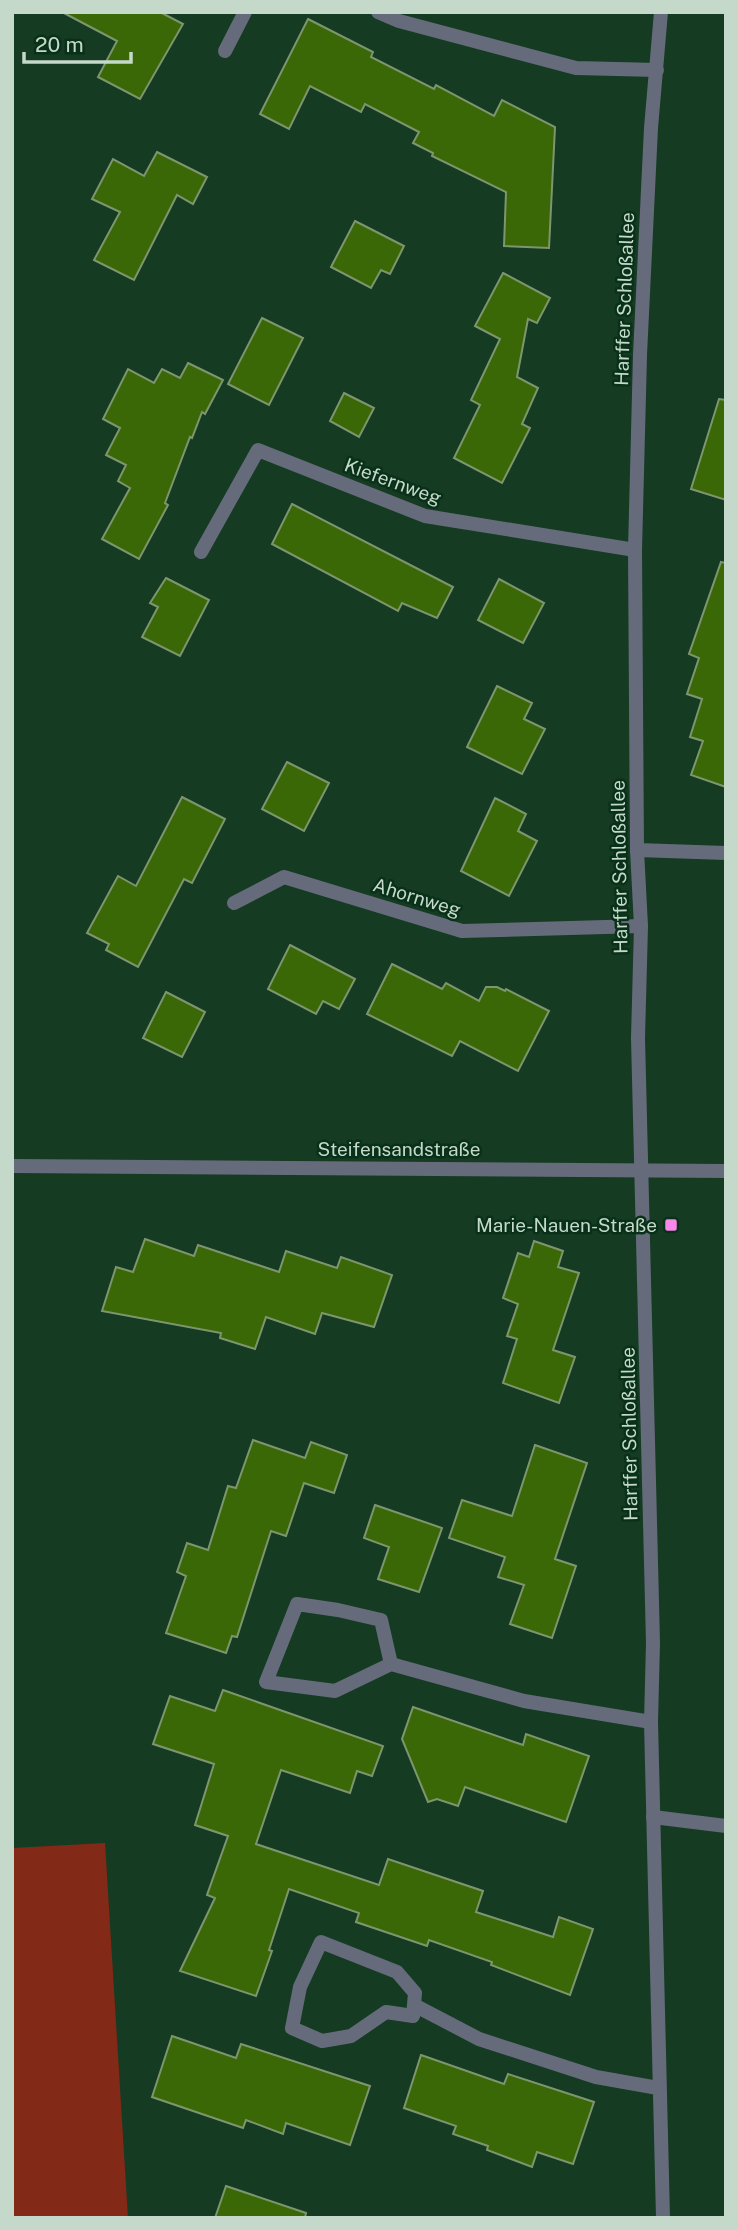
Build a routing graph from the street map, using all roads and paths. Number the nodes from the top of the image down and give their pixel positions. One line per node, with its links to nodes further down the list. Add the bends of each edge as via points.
1 (245, 12): 4 (street)
2 (378, 12): 5 (street, via 576,68)
3 (661, 12): 5 (street, Harffer Schloßallee)
4 (225, 51)
5 (657, 70): 6 (street, Harffer Schloßallee, via 650,128)
6 (635, 550): 7 (street, Kiefernweg, via 425,516 258,450); 8 (street, Harffer Schloßallee)
7 (201, 552)
8 (637, 850): 9 (street); 11 (street, Harffer Schloßallee)
9 (726, 852)
10 (234, 903): 11 (street, Ahornweg, via 284,877 462,931)
11 (641, 926): 13 (street, Harffer Schloßallee)
12 (12, 1166): 13 (street, Steifensandstraße)
13 (642, 1169): 14 (street, Steifensandstraße); 16 (street, Harffer Schloßallee)
14 (726, 1171)
15 (391, 1664): 15 (street, via 381,1620 297,1604 266,1682 335,1691); 16 (street, via 524,1701)
16 (651, 1722): 17 (street, Harffer Schloßallee)
17 (653, 1818): 18 (street); 20 (street, Harffer Schloßallee)
18 (726, 1826)
19 (414, 2005): 19 (street, via 415,1993 397,1972 321,1942 300,1987 292,2028 322,2041 351,2036 386,2012 413,2016); 20 (street, via 479,2039 596,2077)
20 (658, 2088): 21 (street, Harffer Schloßallee)
21 (663, 2218)

